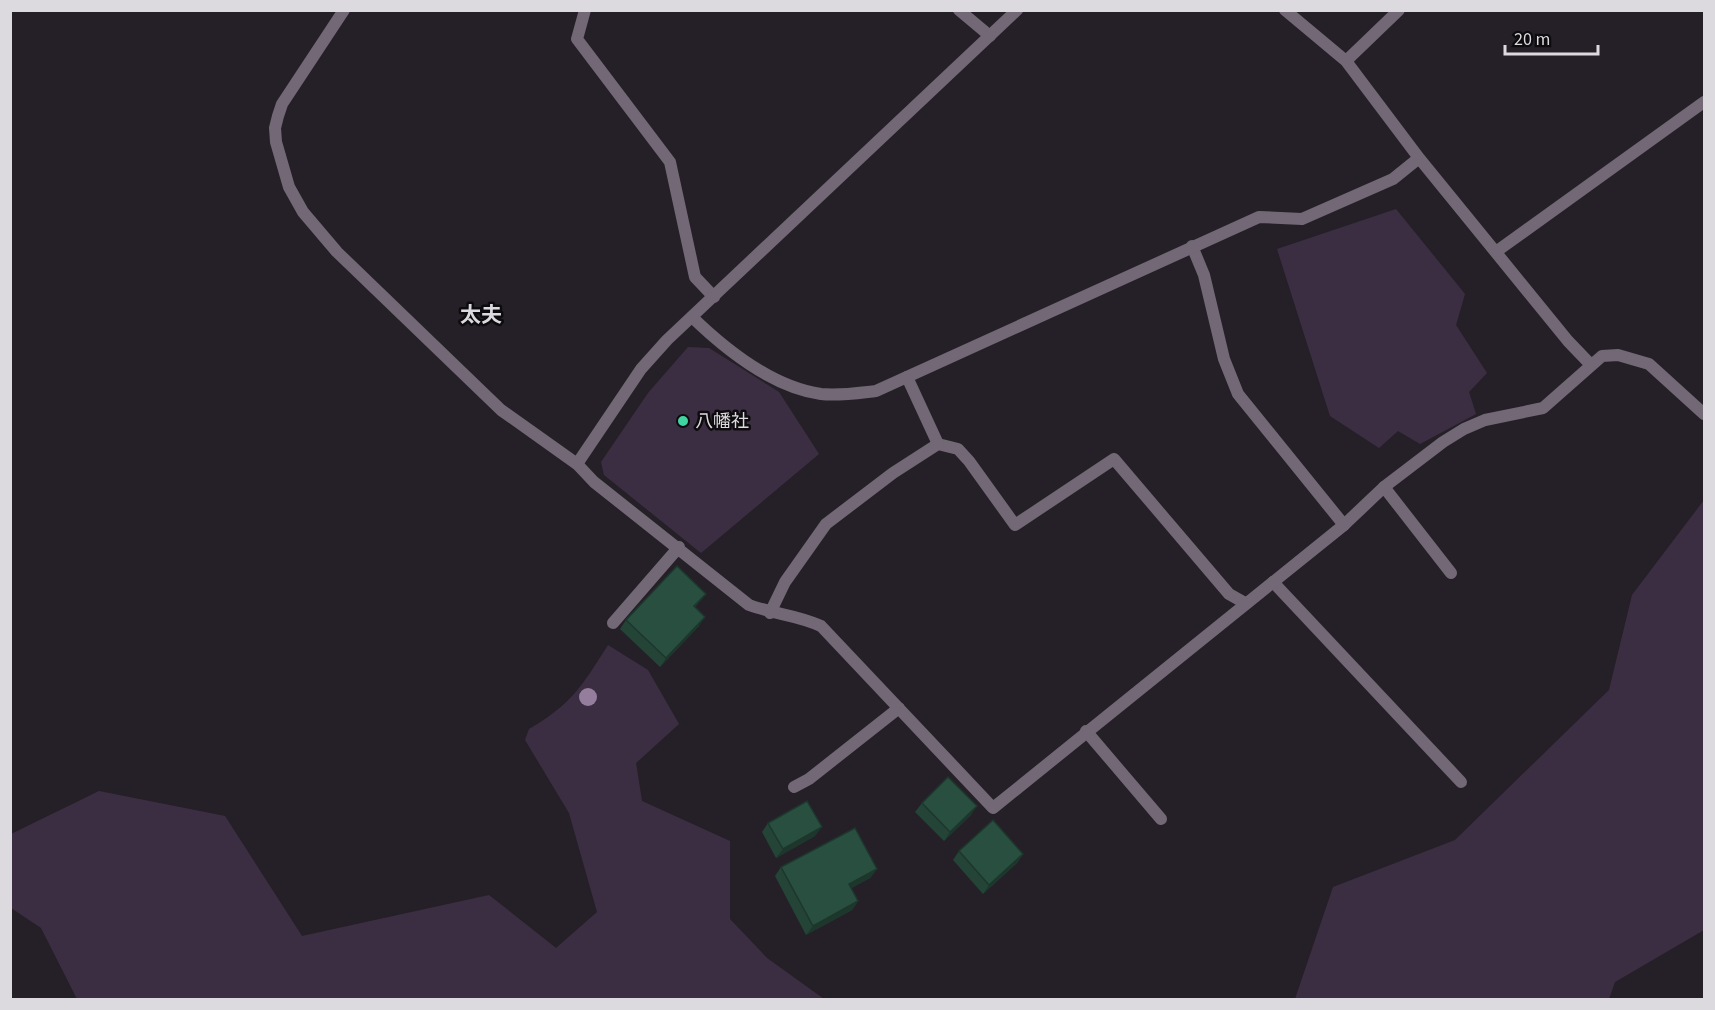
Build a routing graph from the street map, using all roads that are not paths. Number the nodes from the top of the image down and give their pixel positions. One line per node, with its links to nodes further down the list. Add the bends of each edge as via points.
1 (344, 10): 19 (street, via 282,104 274,128 289,187 317,230 346,261 501,410)
2 (585, 10): 13 (street, via 577,39 670,162 695,277)
3 (959, 10): 7 (street)
4 (1017, 10): 7 (street)
5 (1284, 10): 8 (street)
6 (1399, 10): 8 (street)
7 (990, 36): 13 (street)
8 (1346, 61): 10 (street)
9 (1704, 102): 12 (street)
10 (1419, 158): 11 (street, via 1393,178 1302,219 1259,216); 12 (street)
11 (1192, 246): 16 (street); 21 (street, via 1238,394)
12 (1497, 251): 15 (street)
13 (714, 297): 14 (street)
14 (692, 317): 16 (street, via 717,342 760,370 808,392 876,391); 19 (street, via 641,369)
15 (1591, 365): 17 (street, via 1602,356 1618,355 1649,364); 20 (street, via 1543,408 1504,415 1464,429)
16 (907, 377): 18 (street)
17 (1704, 414)
18 (938, 444): 25 (street, via 958,449 1015,525 1114,459 1229,594); 26 (street, via 892,473 826,524 784,582)
19 (577, 464): 22 (street, via 594,482)
20 (1384, 488): 21 (street); 23 (street)
21 (1344, 525): 24 (street)
22 (679, 548): 26 (street, via 749,605); 27 (street)
23 (1451, 573)
24 (1273, 582): 25 (street); 30 (street)
25 (1245, 603): 29 (street)
26 (770, 613): 28 (street, via 806,619 821,626)
27 (613, 623)
28 (899, 708): 29 (street, via 993,808); 31 (street)
29 (1086, 731): 32 (street)
30 (1461, 782)
31 (794, 787)
32 (1161, 819)

